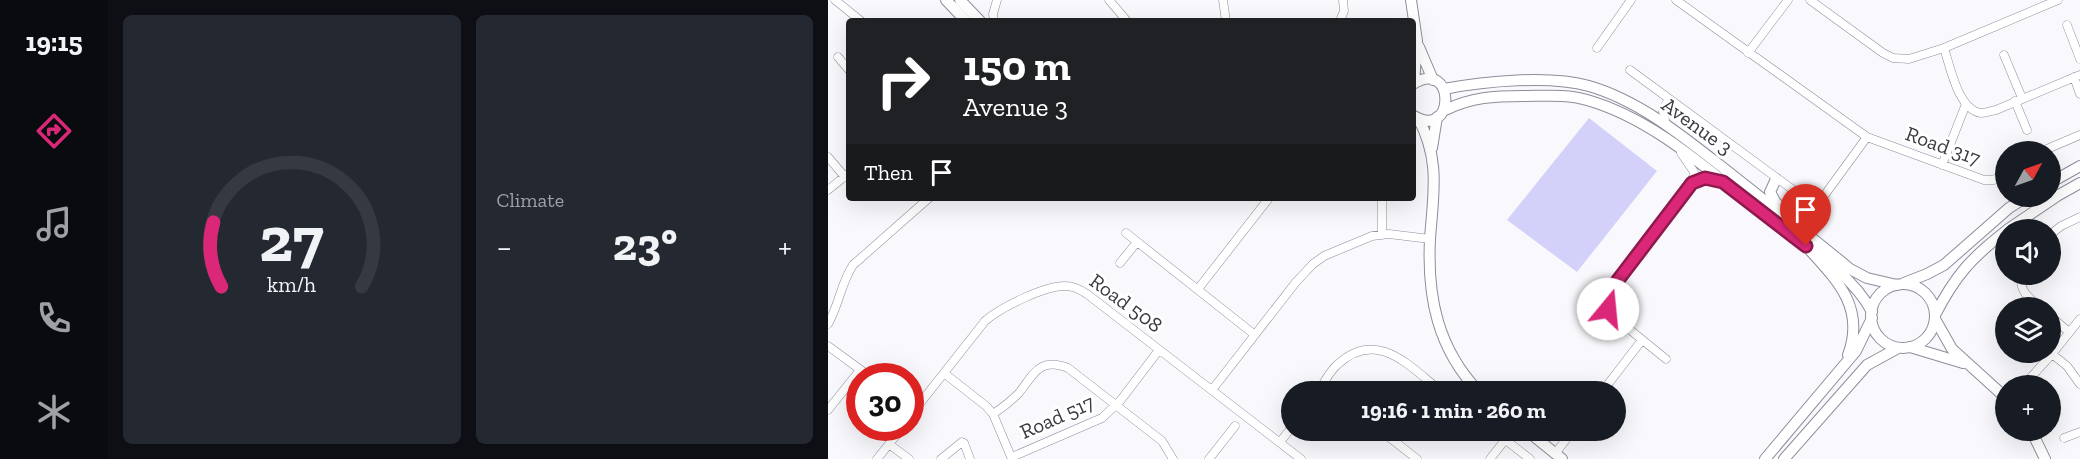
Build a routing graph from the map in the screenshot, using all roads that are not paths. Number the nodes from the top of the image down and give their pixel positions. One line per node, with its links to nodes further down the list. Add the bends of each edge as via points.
1 (835, 0): 14 (street)
2 (946, 0): 15 (street)
3 (960, 0): 16 (street)
4 (997, 0): 17 (street)
5 (1109, 0): 18 (street)
6 (1222, 0): 19 (street)
7 (1343, 0): 20 (street)
8 (1411, 0): 21 (street)
9 (1631, 0): 25 (street)
10 (1676, 0): 27 (street, Road 317)
11 (1788, 0): 27 (street)
12 (1809, 0): 26 (street, via 1893,58 1909,59)
13 (2058, 0): 26 (street)
14 (857, 18)
15 (963, 18)
16 (977, 18)
17 (994, 18)
18 (1124, 18)
19 (1225, 18)
20 (1342, 18)
21 (1414, 18)
22 (2067, 26): 31 (street)
23 (1416, 34): 24 (street)
24 (1417, 41): 28 (street); 35 (street)
25 (1597, 48)
26 (1944, 48): 41 (street)
27 (1748, 53): 49 (street, Road 317)
28 (1416, 55)
29 (2004, 55): 40 (street)
30 (838, 57): 32 (street)
31 (2080, 59)
32 (846, 66)
33 (1630, 70): 39 (street)
34 (2077, 76): 38 (street); 40 (street)
35 (1433, 80): 36 (street); 37 (street)
36 (1416, 82)
37 (1444, 89): 42 (street, Avenue 3, via 1519,81 1575,83 1615,96); 43 (street, via 1447,99)
38 (2080, 94)
39 (1668, 100): 42 (street); 46 (street, via 1663,111); 59 (street)
40 (2019, 100): 41 (street, via 1983,113); 47 (street)
41 (1966, 104): 54 (street)
42 (1646, 113): 46 (street, Avenue 3)
43 (1441, 114): 44 (street, Avenue 3, via 1431,120); 51 (street, Avenue 3, via 1467,100 1494,96 1586,99 1632,118); 52 (street)
44 (1416, 117)
45 (1416, 119): 52 (street)
46 (1667, 126): 77 (street, Avenue 3)
47 (2027, 130)
48 (2080, 135): 50 (street)
49 (1867, 137): 54 (street, Road 317); 59 (street, via 1818,202 1808,202)
50 (2061, 143)
51 (1675, 146): 61 (street, Avenue 3); 62 (street, via 1694,172)
52 (1431, 152): 74 (street)
53 (828, 157): 56 (street)
54 (1942, 165): 60 (street, Road 317, via 1988,181)
55 (2080, 166): 58 (street)
56 (846, 174)
57 (846, 176): 64 (street)
58 (2061, 177)
59 (1776, 179): 77 (street, via 1770,192 1776,203)
60 (1995, 179)
61 (1723, 182): 62 (street, via 1705,178); 78 (street, Avenue 3)
62 (1692, 183): 91 (street, via 1609,295 1607,302 1613,316)
63 (2080, 183): 70 (street)
64 (828, 190)
65 (926, 201): 87 (street, via 853,265)
66 (1267, 201): 82 (street)
67 (1382, 201): 73 (street)
68 (2011, 207): 80 (street, via 1944,265)
69 (2080, 217): 71 (street)
70 (2023, 219)
71 (2061, 226)
72 (1126, 232): 76 (street)
73 (1382, 234): 74 (street); 90 (street, via 1335,250 1313,264)
74 (1431, 239): 107 (street, via 1430,285 1435,313 1447,346)
75 (1995, 240): 85 (street, via 1954,280)
76 (1137, 242): 79 (street); 82 (street)
77 (1818, 242): 80 (street, Avenue 3, via 1861,275)
78 (1806, 246): 84 (street, Avenue 3, via 1862,293); 102 (street, via 1833,276 1850,303 1852,342)
79 (1120, 263)
80 (1900, 284): 84 (street, via 1883,291); 85 (street, via 1925,293)
81 (2020, 285): 83 (street)
82 (1198, 289): 90 (street)
83 (2029, 297)
84 (1872, 315): 95 (street, via 1877,334); 102 (street, via 1856,351)
85 (1935, 317): 94 (street, via 1934,327 1924,340); 101 (street, via 1945,340)
86 (2080, 319): 89 (street)
87 (828, 324)
88 (2061, 325): 89 (street)
89 (2069, 332): 92 (street)
90 (1255, 335): 112 (street)
91 (1642, 340): 97 (street); 108 (street)
92 (2061, 342)
93 (828, 346): 99 (street)
94 (1910, 347): 95 (street); 101 (street)
95 (1898, 348): 142 (street, via 1868,365)
96 (1159, 350): 103 (street, Road 508, via 1081,290 1057,286 993,314); 112 (street, Road 508); 114 (street, Road 517)
97 (1666, 359)
98 (2061, 361): 109 (street)
99 (851, 363)
100 (2044, 363): 104 (street)
101 (1969, 366): 111 (street)
102 (1843, 368): 141 (street)
103 (944, 373): 113 (street, Road 508); 116 (street)
104 (2033, 375)
105 (1327, 381): 106 (street, via 1345,359 1377,349 1396,356)
106 (1428, 381)
107 (1469, 381)
108 (1610, 381)
109 (2080, 384)
110 (846, 388): 115 (street)
111 (1995, 388)
112 (1212, 390): 127 (street, Road 508)
113 (924, 397)
114 (1116, 406): 116 (street, Road 517, via 1068,368 1048,364 1032,374 1013,399); 130 (street, Road 517, via 1094,423); 135 (street, via 1162,441)
115 (828, 410)
116 (993, 414): 130 (street)
117 (1235, 426): 136 (street)
118 (2080, 432): 119 (street)
119 (2064, 438)
120 (891, 441): 128 (street)
121 (1394, 441): 138 (street)
122 (1504, 441): 139 (street)
123 (1506, 441): 140 (street)
124 (1540, 441): 129 (street)
125 (1567, 441): 129 (street)
126 (2038, 441): 143 (street)
127 (1280, 442): 137 (street, Road 508)
128 (889, 444): 131 (street); 132 (street)
129 (1558, 456)
130 (1012, 458)
131 (877, 459)
132 (909, 459)
133 (941, 459): 134 (street, via 962,442)
134 (970, 459)
135 (1173, 459)
136 (1209, 459)
137 (1301, 459)
138 (1417, 459)
139 (1490, 459)
140 (1530, 459)
141 (1765, 459)
142 (1784, 459)
143 (2045, 459)

